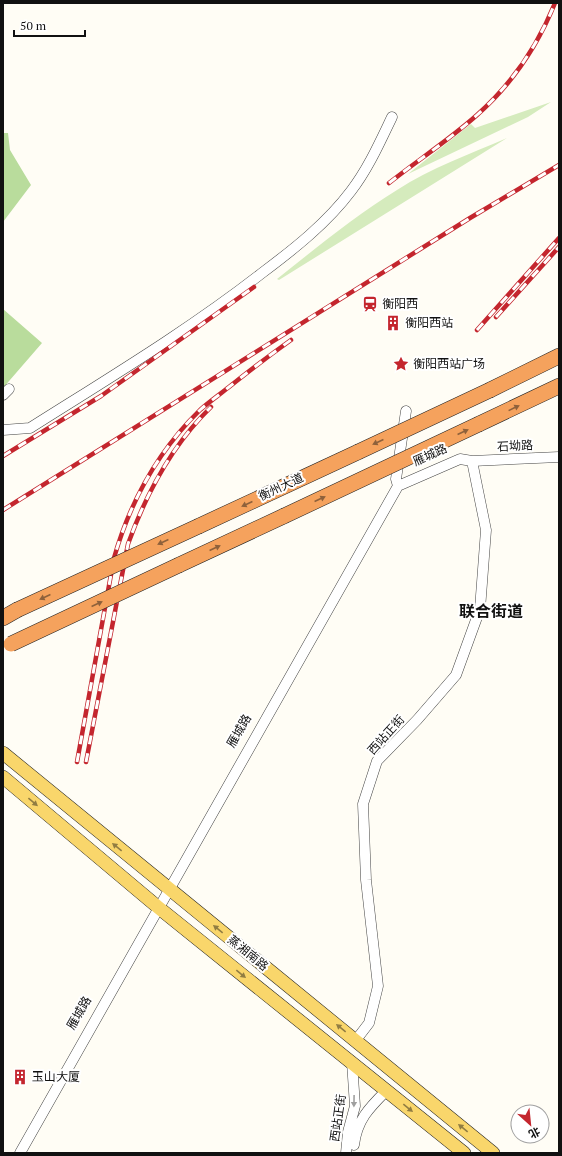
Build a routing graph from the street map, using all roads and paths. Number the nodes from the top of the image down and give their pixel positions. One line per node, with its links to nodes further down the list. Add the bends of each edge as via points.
1 (392, 117): 5 (street, via 351,191 319,227 277,262 180,333 30,428)
2 (559, 356): 9 (highway, 衡州大道, one-way to 9, bridge)
3 (559, 386): 10 (highway, one-way to 3, bridge)
4 (406, 411): 8 (street, via 396,479)
5 (3, 430)
6 (559, 457): 7 (street, 石坳路)
7 (472, 461): 8 (street, 雁城路, via 460,459); 15 (street, 西站正街, via 486,530 480,609 456,675 377,761 363,804 366,880 378,986 369,1023)
8 (398, 485): 13 (street, 雁城路)
9 (3, 618)
10 (7, 646)
11 (3, 753): 13 (main road, 蒸湘南路, one-way to 11)
12 (3, 777): 14 (main road, 蒸湘南路, one-way to 14)
13 (167, 888): 14 (street, 雁城路); 15 (main road, 蒸湘南路, one-way to 13)
14 (157, 906): 16 (main road, 蒸湘南路, one-way to 16); 18 (street, 雁城路); 19 (street, 雁城路)
15 (356, 1040): 23 (main road, 蒸湘南路, one-way to 15)
16 (352, 1062): 17 (main road, 蒸湘南路); 20 (street, 西站正街, one-way to 20, via 355,1106)
17 (386, 1091): 21 (street, 西站正街, via 365,1112 355,1133); 22 (main road, 蒸湘南路, one-way to 22)
18 (14, 1153)
19 (20, 1153)
20 (346, 1153)
21 (353, 1153)
22 (464, 1153)
23 (493, 1153)

